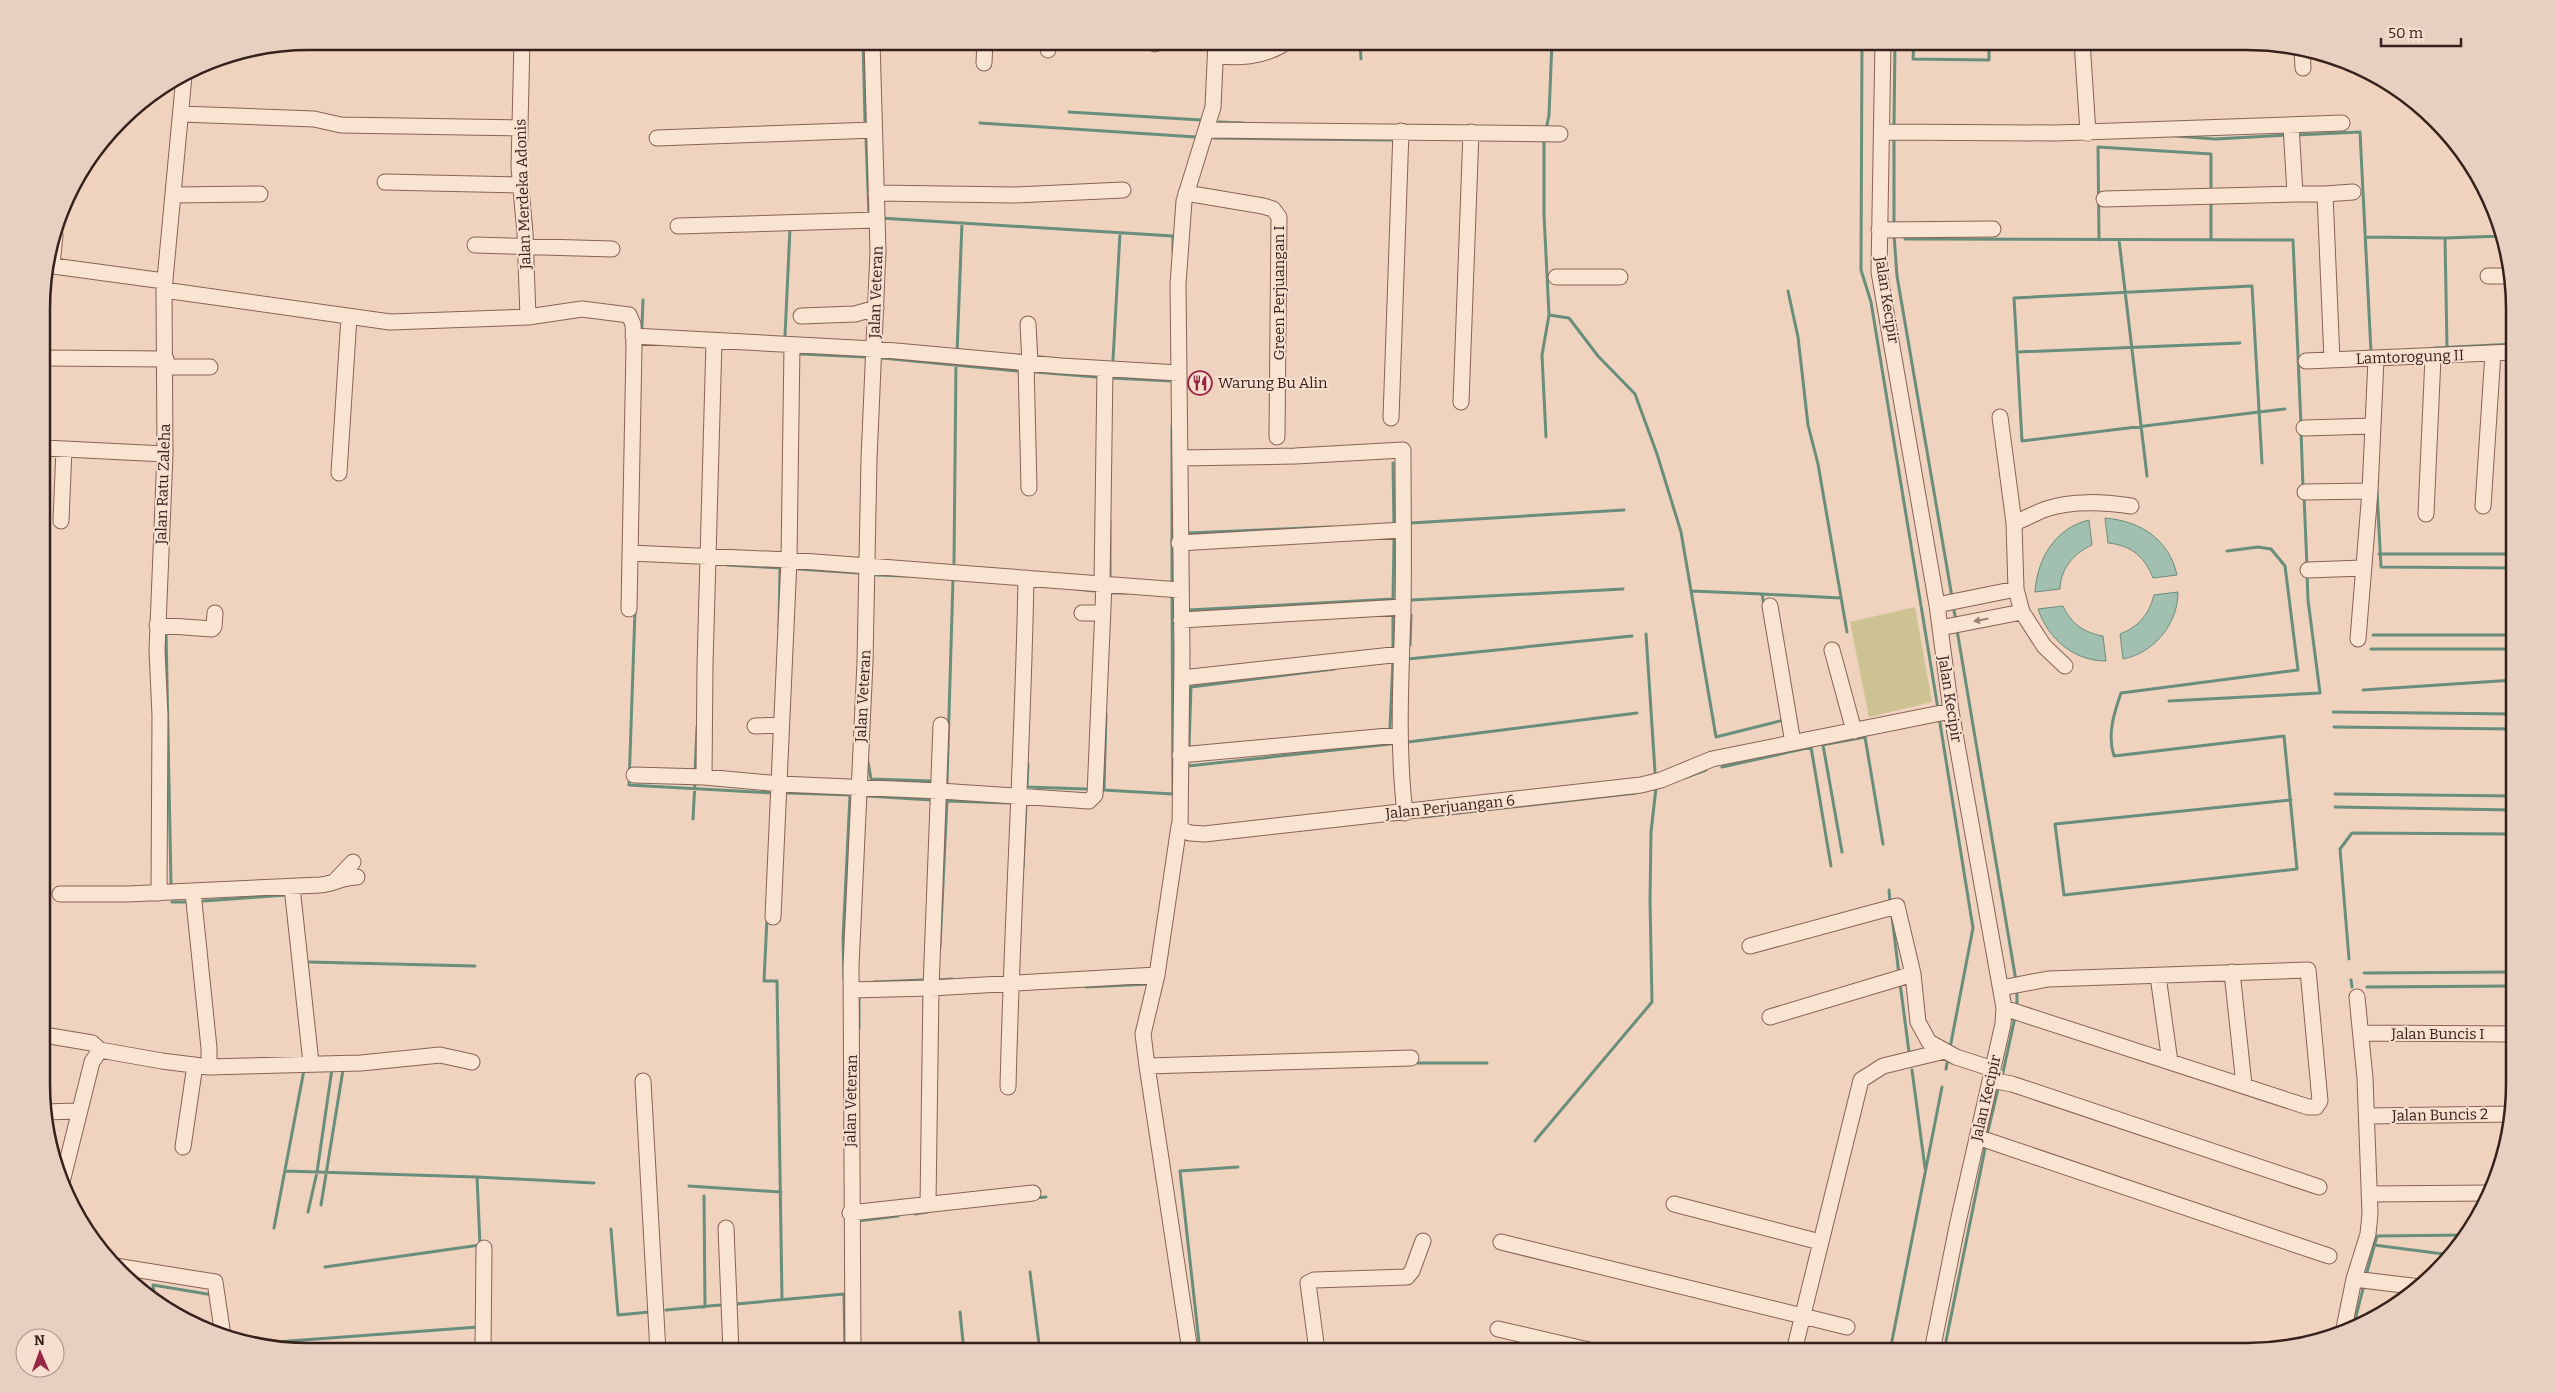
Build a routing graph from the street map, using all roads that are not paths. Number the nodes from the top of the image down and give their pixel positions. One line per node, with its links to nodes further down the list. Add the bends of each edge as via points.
1 (522, 50): 15 (street, Jalan Merdeka Adonis)
2 (872, 50): 16 (street, Jalan Veteran)
3 (985, 50): 10 (street)
4 (1216, 50): 17 (street, via 1213,107)
5 (1218, 50): 6 (street, via 1236,58)
6 (1273, 50)
7 (1883, 50): 20 (street, Jalan Kecipir)
8 (2083, 50): 21 (street)
9 (2302, 56): 11 (street)
10 (984, 63)
11 (2303, 68)
12 (183, 83): 13 (street, Jalan Ratu Zaleha)
13 (181, 114): 15 (street, via 314,119 341,125); 34 (street, Jalan Ratu Zaleha)
14 (2342, 122): 22 (street)
15 (519, 128): 26 (street, Jalan Merdeka Adonis)
16 (874, 130): 24 (street); 29 (street, Jalan Veteran)
17 (1208, 130): 18 (street); 30 (street)
18 (1401, 131): 19 (street); 72 (street)
19 (1470, 132): 23 (street); 70 (street)
20 (1886, 132): 21 (street); 38 (street, Jalan Kecipir)
21 (2088, 133): 22 (street)
22 (2292, 133): 32 (street)
23 (1560, 134)
24 (657, 138)
25 (385, 182): 26 (street)
26 (520, 185): 41 (street, Jalan Merdeka Adonis)
27 (1123, 190): 29 (street, via 1014,195)
28 (2353, 192): 33 (street)
29 (876, 193): 36 (street, Jalan Veteran)
30 (1186, 193): 69 (street, via 1178,284); 75 (street, Green Perjuangan I, via 1263,206 1279,217)
31 (260, 194): 34 (street)
32 (2295, 194): 33 (street); 35 (street)
33 (2325, 194): 64 (street)
34 (173, 196): 48 (street, Jalan Ratu Zaleha)
35 (2104, 199)
36 (877, 220): 37 (street); 49 (street, Jalan Veteran)
37 (678, 226)
38 (1890, 229): 39 (street); 101 (street, Jalan Kecipir, via 1879,272)
39 (1992, 229)
40 (475, 245): 41 (street)
41 (526, 246): 42 (street); 51 (street, Jalan Merdeka Adonis)
42 (612, 249)
43 (54, 266): 48 (street)
44 (2488, 276): 45 (street)
45 (2504, 276)
46 (1556, 277): 47 (street)
47 (1620, 277)
48 (164, 286): 52 (street); 65 (street, Jalan Ratu Zaleha)
49 (876, 308): 50 (street, via 855,314); 57 (street, Jalan Veteran)
50 (801, 316)
51 (528, 317): 52 (street, via 400,322); 54 (street, via 582,309 624,314 632,318)
52 (349, 318): 80 (street)
53 (1028, 324): 66 (street)
54 (633, 336): 55 (street); 91 (street)
55 (714, 341): 56 (street); 92 (street)
56 (792, 345): 57 (street); 93 (street)
57 (874, 349): 66 (street); 94 (street, Jalan Veteran)
58 (2506, 352): 59 (street, Lamtorogung II)
59 (2492, 353): 60 (street, Lamtorogung II); 85 (street)
60 (2432, 357): 62 (street, Lamtorogung II); 86 (street)
61 (50, 358): 65 (street)
62 (2376, 359): 64 (street, Lamtorogung II); 73 (street)
63 (2306, 360): 64 (street, Lamtorogung II)
64 (2332, 360)
65 (166, 363): 67 (street); 78 (street, Jalan Ratu Zaleha)
66 (1028, 363): 68 (street); 81 (street, via 1026,428)
67 (210, 367)
68 (1105, 369): 69 (street); 98 (street)
69 (1179, 373): 79 (street)
70 (1461, 402)
71 (2000, 417): 88 (street)
72 (1391, 418)
73 (2373, 426): 74 (street); 82 (street)
74 (2304, 428)
75 (1277, 437)
76 (50, 448): 77 (street)
77 (64, 449): 78 (street); 87 (street)
78 (166, 454): 110 (street, Jalan Ratu Zaleha)
79 (1180, 458): 89 (street, via 1403,450); 90 (street)
80 (338, 473)
81 (1029, 488)
82 (2370, 490): 83 (street); 95 (street)
83 (2306, 492)
84 (2131, 506): 88 (street, via 2105,502 2076,504 2046,509)
85 (2483, 506)
86 (2426, 514)
87 (61, 521)
88 (2014, 523): 99 (street)
89 (1402, 530): 90 (street); 103 (street)
90 (1179, 543): 100 (street)
91 (630, 553): 92 (street); 104 (street)
92 (709, 556): 93 (street); 126 (street)
93 (789, 560): 94 (street); 118 (street)
94 (868, 566): 97 (street); 128 (street, Jalan Veteran)
95 (2363, 568): 96 (street); 112 (street)
96 (2308, 570)
97 (1026, 578): 98 (street); 130 (street)
98 (1103, 584): 100 (street); 108 (street)
99 (2016, 588): 101 (street); 105 (street)
100 (1180, 590): 109 (street)
101 (1937, 605): 111 (street, Jalan Kecipir)
102 (1770, 606): 123 (street)
103 (1403, 607): 109 (street); 114 (street)
104 (629, 610)
105 (2022, 612): 111 (street, one-way to 111); 115 (street, via 2044,646)
106 (215, 613): 110 (street, via 212,629)
107 (1082, 613): 108 (street)
108 (1103, 613): 130 (street, via 1095,795 1089,801)
109 (1181, 620): 116 (street)
110 (157, 625): 138 (street, Jalan Ratu Zaleha)
111 (1940, 628): 117 (street, Jalan Kecipir)
112 (2358, 639)
113 (1832, 650): 121 (street)
114 (1401, 654): 116 (street); 122 (street)
115 (2065, 666)
116 (1182, 678): 124 (street)
117 (1942, 713): 121 (street, Jalan Perjuangan 6); 147 (street, Jalan Kecipir)
118 (781, 725): 120 (street); 127 (street)
119 (941, 725): 129 (street)
120 (755, 726)
121 (1854, 731): 123 (street, Jalan Perjuangan 6)
122 (1400, 735): 124 (street); 131 (street, via 1400,775)
123 (1793, 743): 131 (street, Jalan Perjuangan 6, via 1712,759 1641,785)
124 (1180, 755): 132 (street)
125 (634, 774): 126 (street)
126 (704, 777): 127 (street)
127 (780, 784): 128 (street); 140 (street)
128 (859, 787): 129 (street); 149 (street, Jalan Veteran)
129 (940, 791): 130 (street); 148 (street)
130 (1018, 795): 146 (street)
131 (1405, 813): 132 (street, Jalan Perjuangan 6, via 1204,834)
132 (1181, 828): 144 (street)
133 (353, 862): 135 (street)
134 (357, 877): 135 (street)
135 (334, 882): 136 (street)
136 (292, 887): 137 (street); 161 (street)
137 (193, 892): 138 (street); 162 (street, via 210,1048)
138 (159, 893): 139 (street)
139 (60, 894)
140 (774, 917)
141 (1750, 946): 143 (street, via 1897,906)
142 (2232, 972): 145 (street); 166 (street); 166 (street, via 2308,970 2320,1101 2316,1107 2308,1107)
143 (1912, 974): 152 (street); 157 (street, via 1918,1022 1929,1042)
144 (1157, 975): 146 (street); 163 (street, via 1143,1034)
145 (2158, 976): 147 (street, via 2056,978); 160 (street)
146 (1010, 984): 148 (street); 167 (street)
147 (2011, 986): 151 (street, Jalan Kecipir)
148 (932, 988): 149 (street); 179 (street)
149 (851, 990): 181 (street, Jalan Veteran)
150 (2357, 997): 153 (street)
151 (2012, 1012): 160 (street); 164 (street, Jalan Kecipir)
152 (1770, 1017)
153 (2362, 1033): 154 (street, Jalan Buncis I); 171 (street)
154 (2506, 1034)
155 (50, 1035): 156 (street, via 92,1043)
156 (100, 1050): 162 (street); 168 (street, via 92,1062)
157 (1945, 1051): 164 (street); 185 (street, via 1883,1066 1861,1080)
158 (1412, 1058): 163 (street)
159 (472, 1062): 161 (street, via 440,1055 390,1061)
160 (2170, 1062): 166 (street)
161 (311, 1064): 162 (street)
162 (202, 1066): 173 (street)
163 (1148, 1066): 200 (street)
164 (1998, 1078): 172 (street, Jalan Kecipir); 175 (street)
165 (643, 1081): 197 (street)
166 (2244, 1085)
167 (1008, 1087)
168 (78, 1111): 169 (street); 174 (street)
169 (52, 1112)
170 (2504, 1114): 171 (street, Jalan Buncis 2)
171 (2367, 1116): 178 (street)
172 (1985, 1139): 187 (street); 204 (street, Jalan Kecipir)
173 (183, 1147)
174 (65, 1170)
175 (2319, 1187)
176 (1033, 1193): 179 (street)
177 (2482, 1193): 178 (street)
178 (2369, 1194): 189 (street, via 2369,1229)
179 (928, 1204): 181 (street)
180 (1674, 1204): 185 (street)
181 (850, 1213): 199 (street, Jalan Veteran)
182 (726, 1228): 198 (street)
183 (1423, 1241): 201 (street, via 1407,1276 1314,1280 1308,1283)
184 (1501, 1242): 191 (street)
185 (1820, 1242): 191 (street)
186 (484, 1248): 196 (street)
187 (2329, 1256)
188 (127, 1268): 194 (street, via 215,1282)
189 (2354, 1279): 190 (street); 192 (street)
190 (2410, 1286)
191 (1802, 1317): 193 (street); 203 (street)
192 (2345, 1323)
193 (1847, 1327)
194 (222, 1328)
195 (1498, 1329): 202 (street)
196 (483, 1343)
197 (658, 1343)
198 (731, 1343)
199 (852, 1343)
200 (1189, 1343)
201 (1316, 1343)
202 (1558, 1343)
203 (1796, 1343)
204 (1934, 1343)

